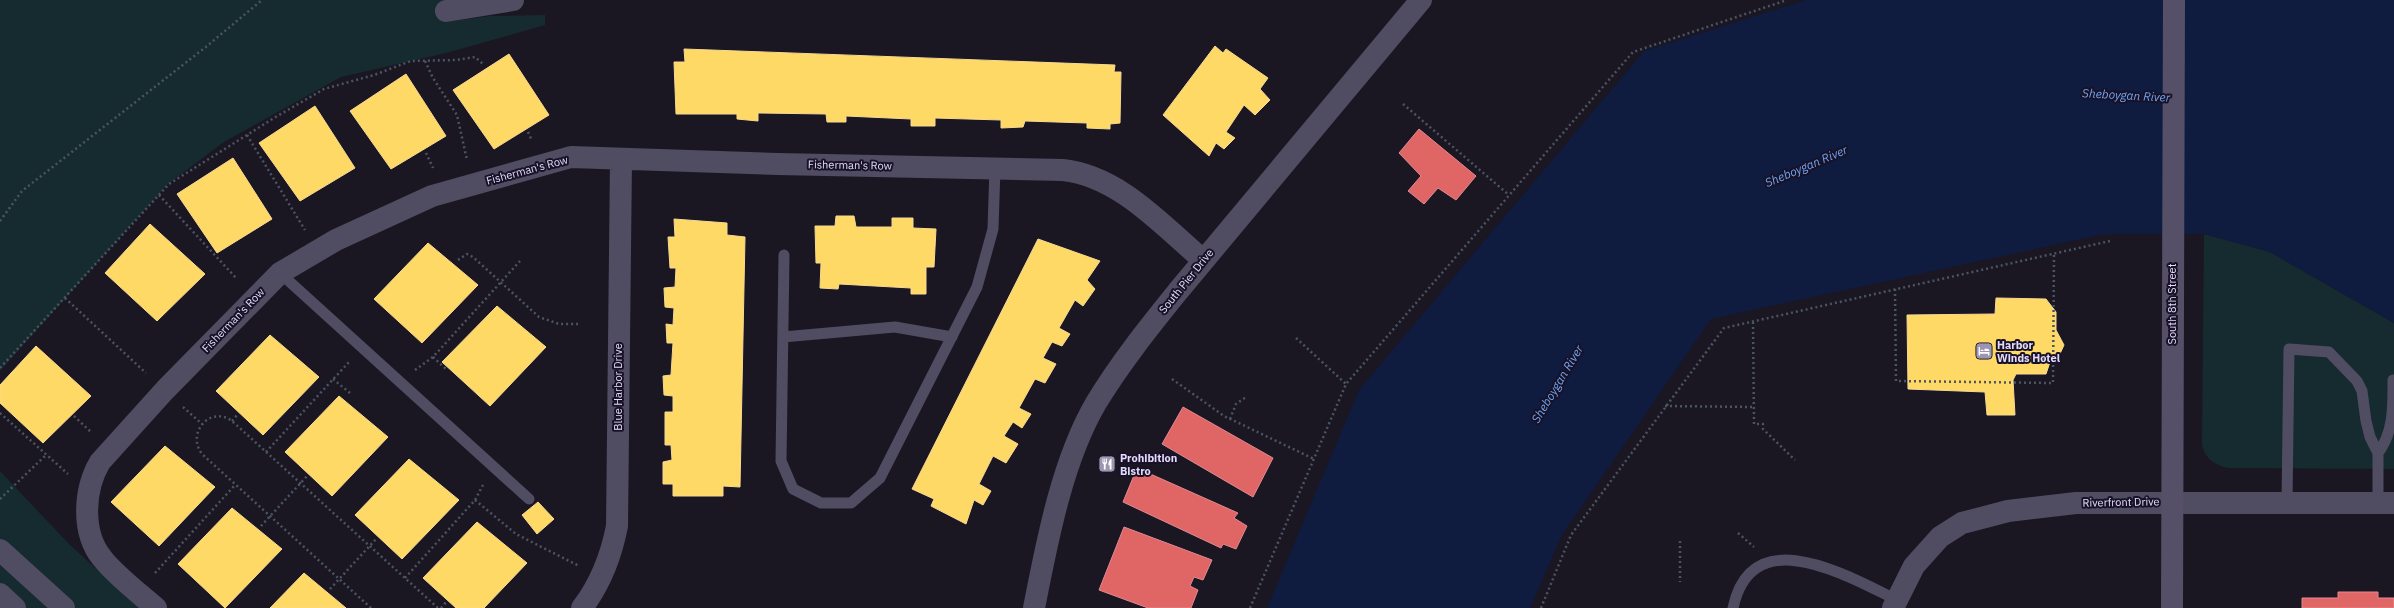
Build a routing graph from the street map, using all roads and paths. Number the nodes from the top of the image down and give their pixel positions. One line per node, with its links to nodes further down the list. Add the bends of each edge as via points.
1 (262, 0): 17 (path, via 208,46 22,192)
2 (513, 0): 7 (street)
3 (1413, 0): 4 (street)
4 (1421, 0): 23 (street, South Pier Drive)
5 (1787, 0): 16 (path, via 1633,52)
6 (2174, 0): 66 (main road, South 8th Street)
7 (446, 11)
8 (425, 61): 9 (path, via 475,57); 11 (path, via 411,61 324,89); 14 (path, via 457,115)
9 (483, 64)
10 (1402, 104): 16 (path)
11 (247, 135): 15 (path, via 169,184); 19 (path)
12 (621, 159): 13 (street, Fisherman's Row); 14 (street, Fisherman's Row, via 571,157); 77 (street, Blue Harbor Drive, via 617,526)
13 (995, 168): 23 (street, Fisherman's Row, via 1063,170 1091,176 1123,193); 33 (lane, via 993,229 977,287)
14 (471, 185): 19 (street, Fisherman's Row, via 432,196)
15 (159, 195): 28 (path); 29 (path)
16 (1510, 195): 44 (path)
17 (0, 220)
18 (2110, 241): 20 (path)
19 (317, 250): 25 (street, Fisherman's Row)
20 (2054, 254): 27 (path); 27 (path, via 2053,383 1896,381)
21 (784, 255): 32 (lane)
22 (458, 260): 26 (path, via 465,254 471,255)
23 (1203, 260): 93 (street, South Pier Drive, via 1144,333 1096,403 1073,454 1053,516)
24 (520, 262): 26 (path)
25 (280, 273): 29 (street, Fisherman's Row); 35 (lane)
26 (501, 282): 31 (path, via 539,317 559,324); 36 (path)
27 (1895, 289): 30 (path)
28 (65, 298): 37 (path); 39 (path)
29 (255, 298): 62 (street, Fisherman's Row, via 165,390 100,462 92,474)
30 (1753, 322): 48 (path, via 1724,328); 49 (path)
31 (578, 324)
32 (783, 337): 33 (lane, via 895,327); 33 (lane, via 781,461 794,489 821,503 851,503 880,478)
33 (952, 337)
34 (1296, 338): 44 (path)
35 (362, 348): 40 (path); 43 (lane)
36 (433, 357): 38 (path); 43 (path, via 411,373)
37 (0, 368)
38 (447, 370)
39 (148, 375)
40 (333, 379): 45 (path); 55 (path)
41 (1172, 379): 52 (path)
42 (2393, 380): 56 (lane, via 2392,425 2385,445)
43 (402, 384): 65 (lane)
44 (1346, 384): 58 (path)
45 (350, 393)
46 (1246, 397): 52 (path, via 1236,404)
47 (181, 405): 54 (path)
48 (1665, 406): 49 (path); 95 (path, via 1571,535)
49 (1754, 407): 59 (path, via 1754,424 1763,424 1763,429)
50 (0, 413): 57 (path)
51 (238, 414): 53 (path)
52 (1230, 419): 58 (path)
53 (232, 421): 54 (path, via 225,416 218,416); 55 (path)
54 (202, 424): 63 (path, via 196,437 199,450)
55 (266, 452): 61 (path)
56 (2378, 453): 67 (lane, via 2370,437 2362,391 2357,381 2329,352 2289,349); 68 (lane)
57 (46, 455): 62 (path, via 68,475); 64 (path)
58 (1314, 459): 94 (path)
59 (1795, 460)
60 (308, 475): 61 (path)
61 (300, 483): 69 (path); 74 (path)
62 (90, 485): 82 (street, Fisherman's Row, via 87,503 89,532 101,558)
63 (235, 485): 69 (path); 82 (path)
64 (0, 499)
65 (529, 499)
66 (2172, 502): 67 (street, Riverfront Drive); 85 (street, Riverfront Drive, via 2049,505 2008,511 1962,523 1940,537 1922,555); 97 (main road, South 8th Street)
67 (2287, 503): 68 (street, Riverfront Drive)
68 (2386, 503)
69 (270, 516): 70 (path); 79 (path)
70 (261, 526)
71 (1738, 533): 75 (path)
72 (377, 538): 74 (path)
73 (1680, 541): 80 (path)
74 (370, 546): 78 (path); 79 (path)
75 (1756, 548)
76 (0, 550): 87 (street)
77 (603, 576): 78 (path, via 516,534 475,500); 92 (street, Blue Harbor Drive)
78 (405, 578): 90 (path)
79 (339, 579): 81 (path); 89 (path)
80 (1680, 582)
81 (330, 589)
82 (138, 592): 88 (street, Fisherman's Row)
83 (0, 594): 86 (street)
84 (447, 601): 91 (path)
85 (1895, 604): 96 (lane, via 1825,566 1788,560 1765,564 1751,573 1742,584)
86 (15, 608)
87 (64, 608)
88 (156, 608)
89 (371, 608)
90 (438, 608)
91 (441, 608)
92 (582, 608)
93 (1034, 608)
94 (1250, 608)
95 (1541, 608)
96 (1733, 608)
97 (2172, 608)

